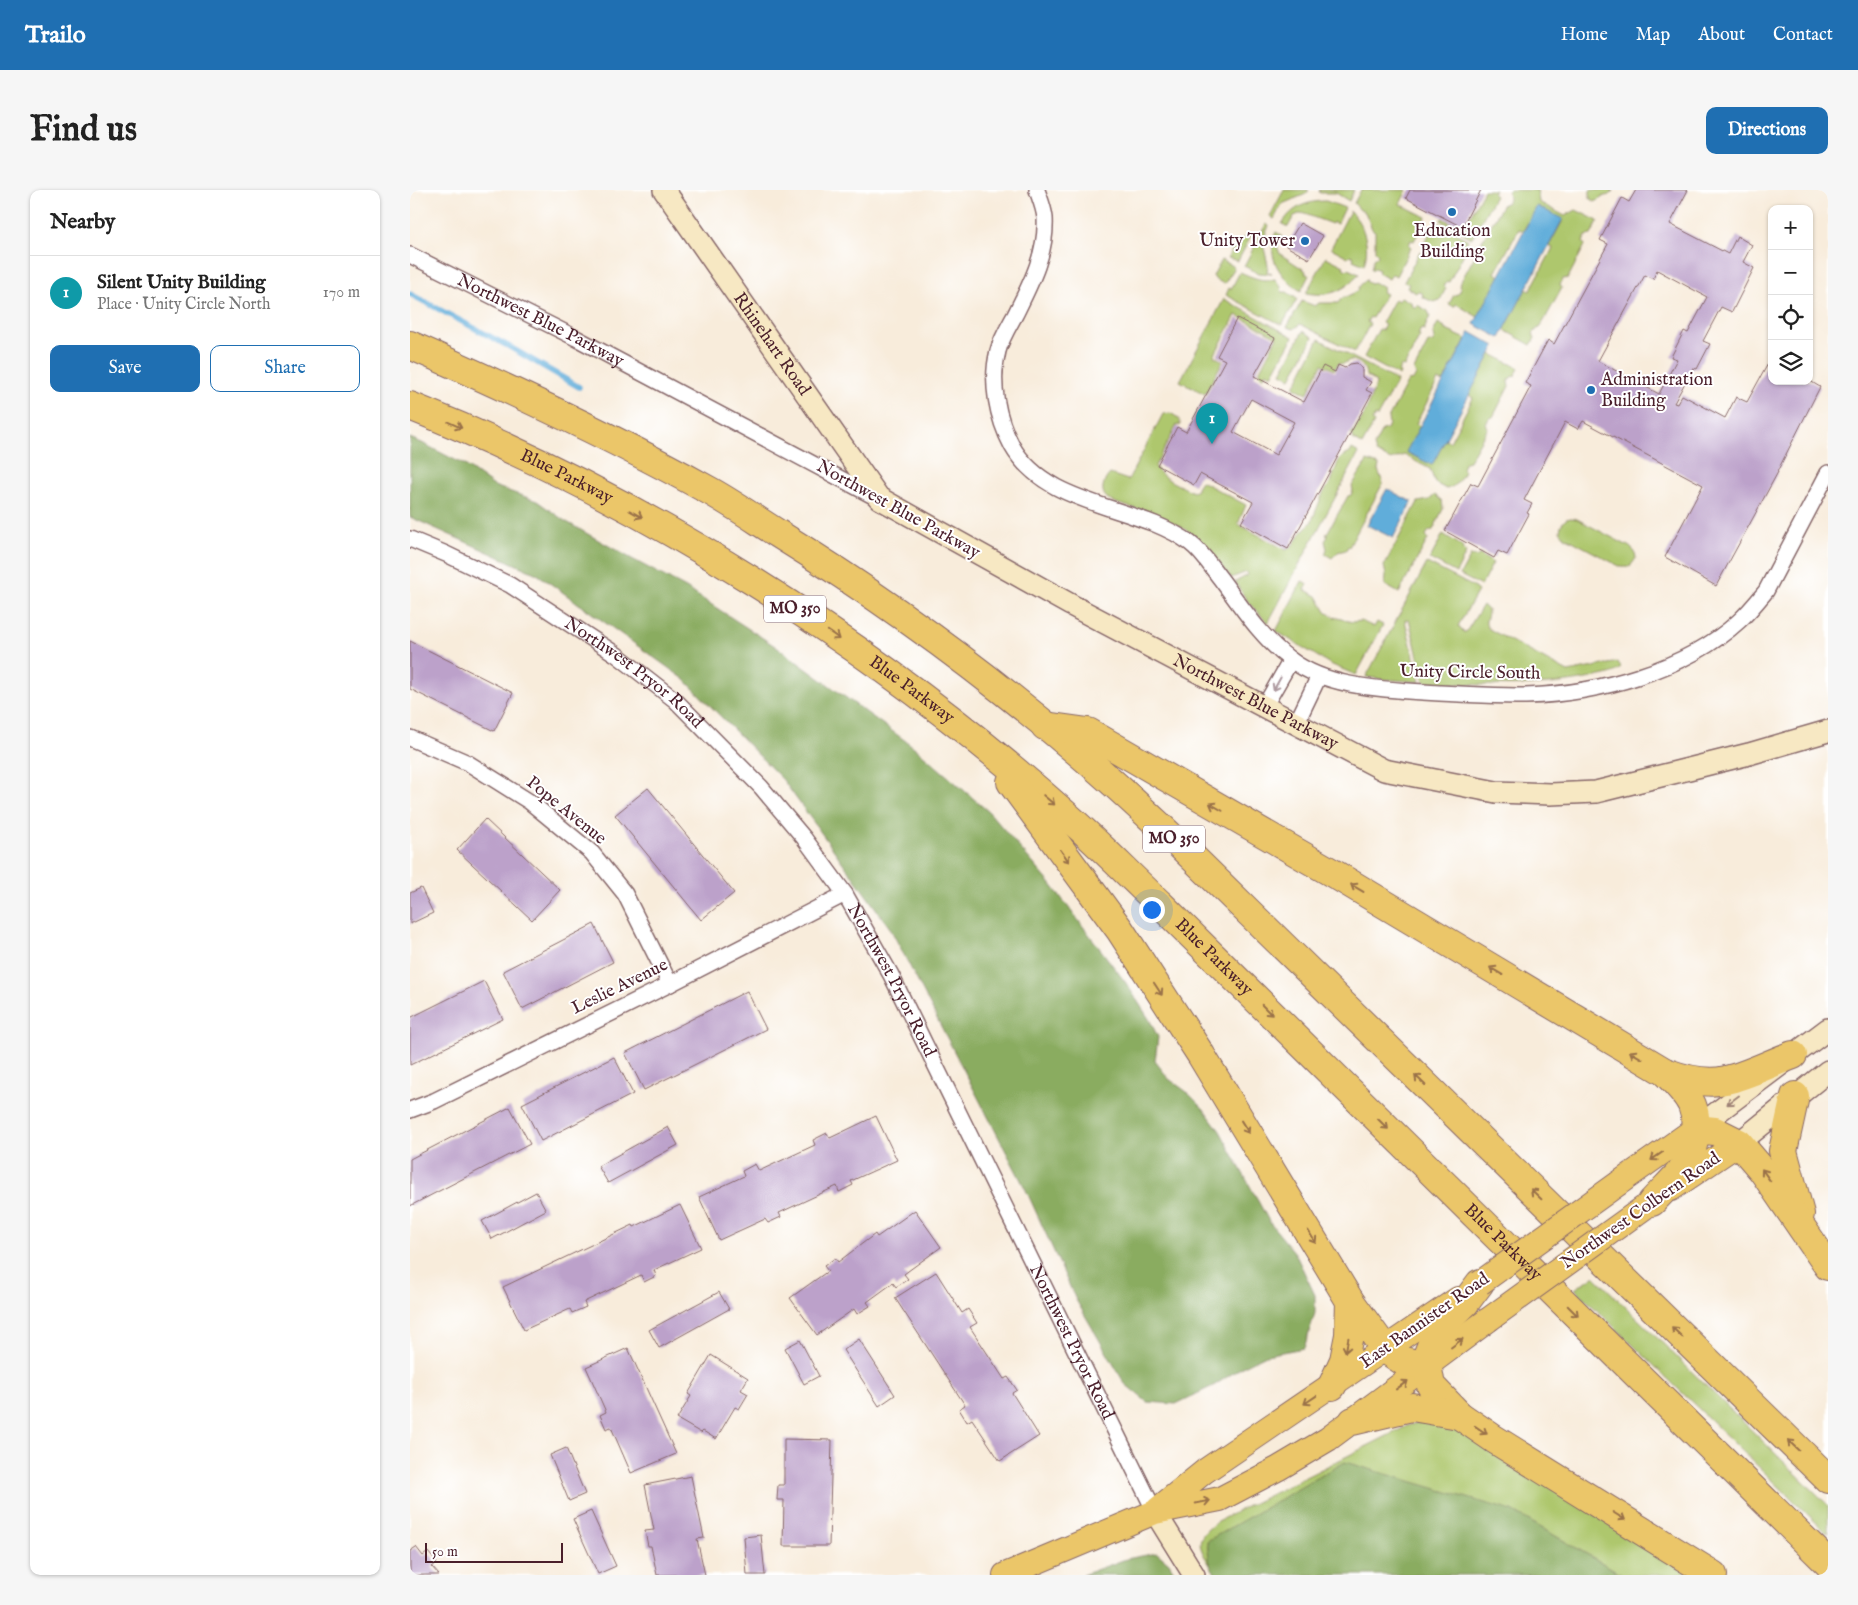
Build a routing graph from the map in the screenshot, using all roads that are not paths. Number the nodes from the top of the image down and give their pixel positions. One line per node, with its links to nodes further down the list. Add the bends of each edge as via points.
1 (664, 190): 7 (street, Rhinehart Road)
2 (1037, 190): 9 (street, Unity Circle South, via 1045,214 1042,249 1033,281 998,350 995,371 996,399 1012,445 1028,468 1061,491 1160,527 1189,543 1204,557 1265,636)
3 (410, 255): 7 (street, Northwest Blue Parkway, via 584,342)
4 (410, 345): 13 (highway, MO 350, via 595,430 712,492 825,562 926,632)
5 (410, 406): 16 (highway, Blue Parkway / MO 350, one-way to 16, via 593,490 703,551 800,612 904,684)
6 (1828, 473): 10 (street, Unity Circle South, via 1766,591 1753,608 1738,623 1696,651 1643,676 1586,689 1528,696 1374,689)
7 (879, 498): 11 (street, Northwest Blue Parkway)
8 (410, 539): 17 (street, Northwest Pryor Road, via 510,585 617,655 675,700 761,787)
9 (1291, 660): 10 (street, Unity Circle South); 11 (street, one-way to 11)
10 (1319, 676): 12 (street)
11 (1264, 707): 12 (street, Northwest Blue Parkway)
12 (1296, 724): 14 (street, Northwest Blue Parkway, via 1384,770 1496,792 1550,794 1596,792)
13 (1045, 726): 22 (highway, one-way to 13, via 1336,875 1088,732); 37 (highway, MO 350, one-way to 13, via 1180,845)
14 (1828, 732)
15 (410, 738): 18 (street, Pope Avenue, via 468,763 530,802 592,853 625,894)
16 (984, 746): 31 (highway, one-way to 31, via 1120,930 1206,1064); 39 (highway, Blue Parkway / MO 350, one-way to 39, via 1065,814 1161,905)
17 (845, 894): 18 (street, Leslie Avenue); 38 (street, Northwest Pryor Road, via 891,975)
18 (670, 984): 24 (street, Leslie Avenue)
19 (1828, 1028): 20 (street, Northwest Colbern Road)
20 (1793, 1054): 22 (highway, via 1727,1080 1700,1081); 25 (street, Northwest Colbern Road, one-way to 25)
21 (1828, 1071): 23 (street, Northwest Colbern Road)
22 (1664, 1072): 25 (highway, via 1691,1103)
23 (1795, 1096): 26 (street, Northwest Colbern Road); 28 (highway, via 1783,1151)
24 (410, 1110)
25 (1695, 1129): 26 (highway, via 1715,1131); 27 (highway, via 1692,1152 1681,1171); 30 (main road, East Bannister Road, one-way to 30, bridge)
26 (1739, 1143): 27 (main road, Northwest Colbern Road); 28 (highway, one-way to 26)
27 (1648, 1205): 33 (main road, Northwest Colbern Road, one-way to 27, bridge)
28 (1804, 1230): 29 (highway)
29 (1828, 1266)
30 (1480, 1283): 32 (main road, East Bannister Road); 33 (highway, via 1466,1303 1445,1322 1426,1359)
31 (1350, 1302): 32 (highway); 34 (highway, one-way to 34, via 1344,1360)
32 (1385, 1349): 33 (highway, via 1403,1361); 34 (main road, East Bannister Road)
33 (1427, 1366): 35 (highway, via 1431,1386); 36 (main road, East Bannister Road, one-way to 33)
34 (1332, 1386): 38 (main road, East Bannister Road, one-way to 38, via 1205,1471)
35 (1459, 1415): 36 (highway, via 1412,1407); 42 (highway, one-way to 42)
36 (1353, 1421): 38 (main road, East Bannister Road, one-way to 36, via 1220,1499 1280,1468)
37 (1828, 1479)
38 (1155, 1512): 40 (main road, East Bannister Road); 41 (street, Northwest Pryor Road)
39 (1828, 1563)
40 (1005, 1575)
41 (1194, 1575)
42 (1713, 1575)

